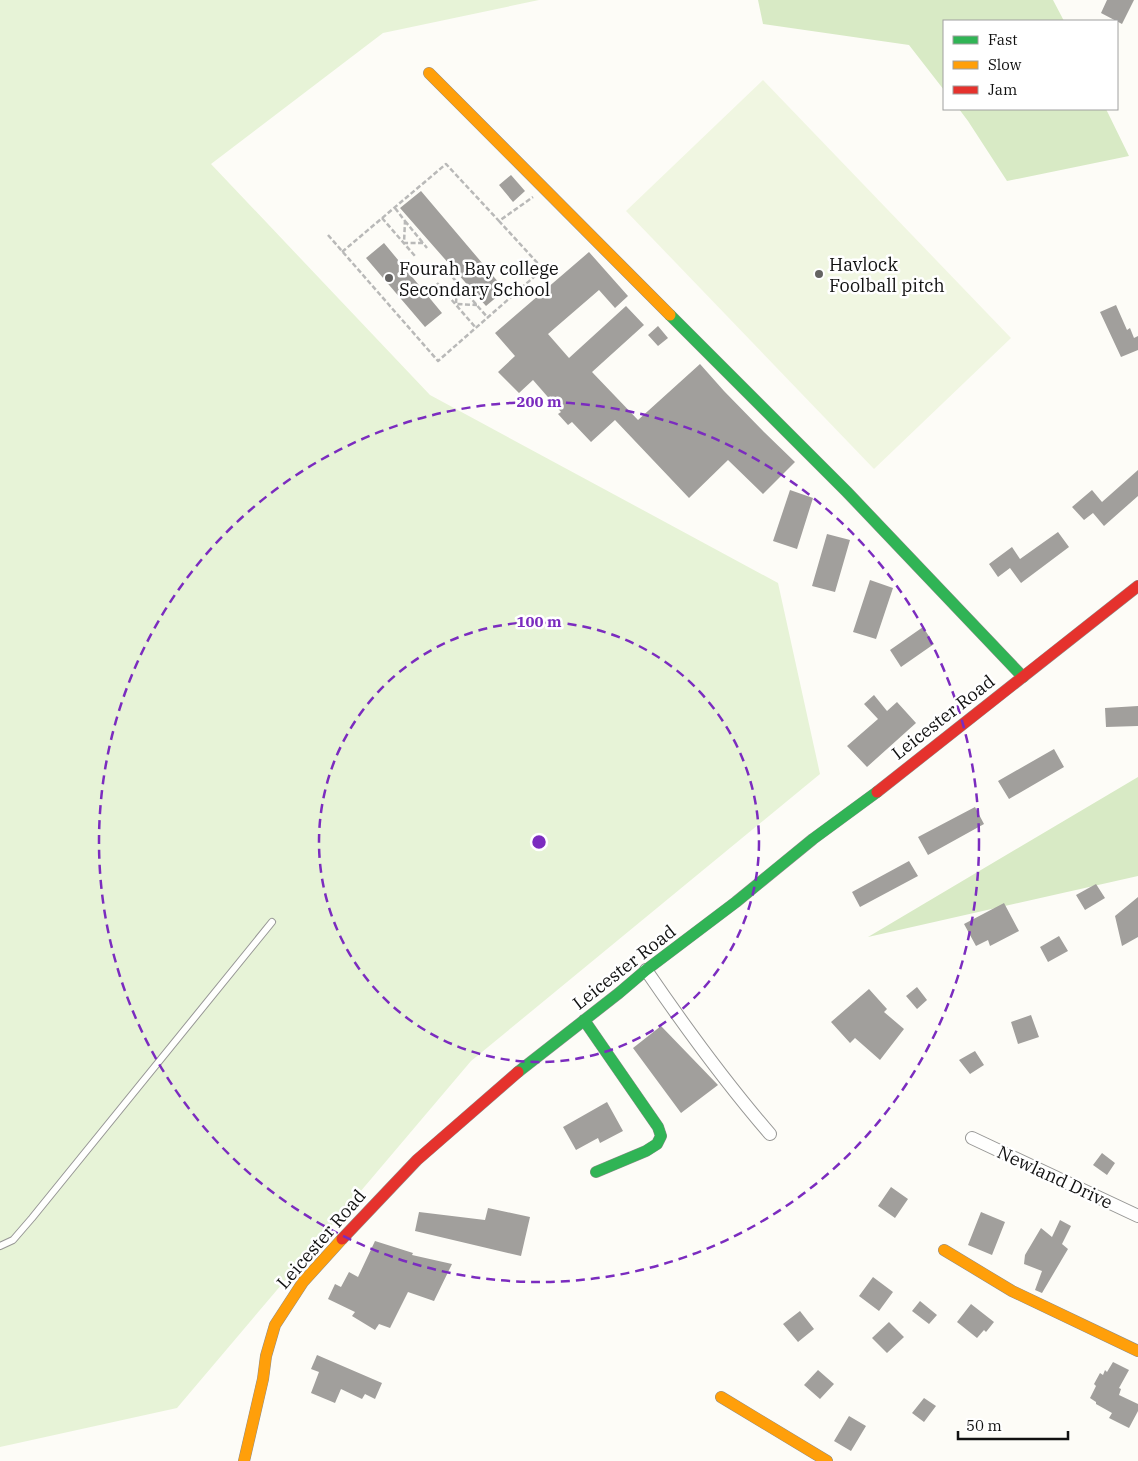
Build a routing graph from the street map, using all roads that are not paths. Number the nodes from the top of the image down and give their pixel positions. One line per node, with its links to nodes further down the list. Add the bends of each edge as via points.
1 (429, 73): 3 (street, via 847,492)
2 (1138, 586): 3 (street, Leicester Road)
3 (1023, 677): 5 (street, Leicester Road)
4 (272, 922): 11 (lane, via 32,1218 13,1240)
5 (646, 970): 6 (street, Leicester Road); 7 (street, via 692,1036)
6 (584, 1020): 9 (street, via 661,1136 657,1144 646,1151); 15 (street, Leicester Road, via 530,1062 417,1160 304,1282 275,1325)
7 (770, 1134)
8 (972, 1138): 10 (street, Newland Drive)
9 (596, 1172)
10 (1138, 1216)
11 (0, 1246)
12 (944, 1250): 13 (street, via 1012,1291)
13 (1138, 1351)
14 (721, 1397): 16 (street)
15 (244, 1461)
16 (827, 1461)

